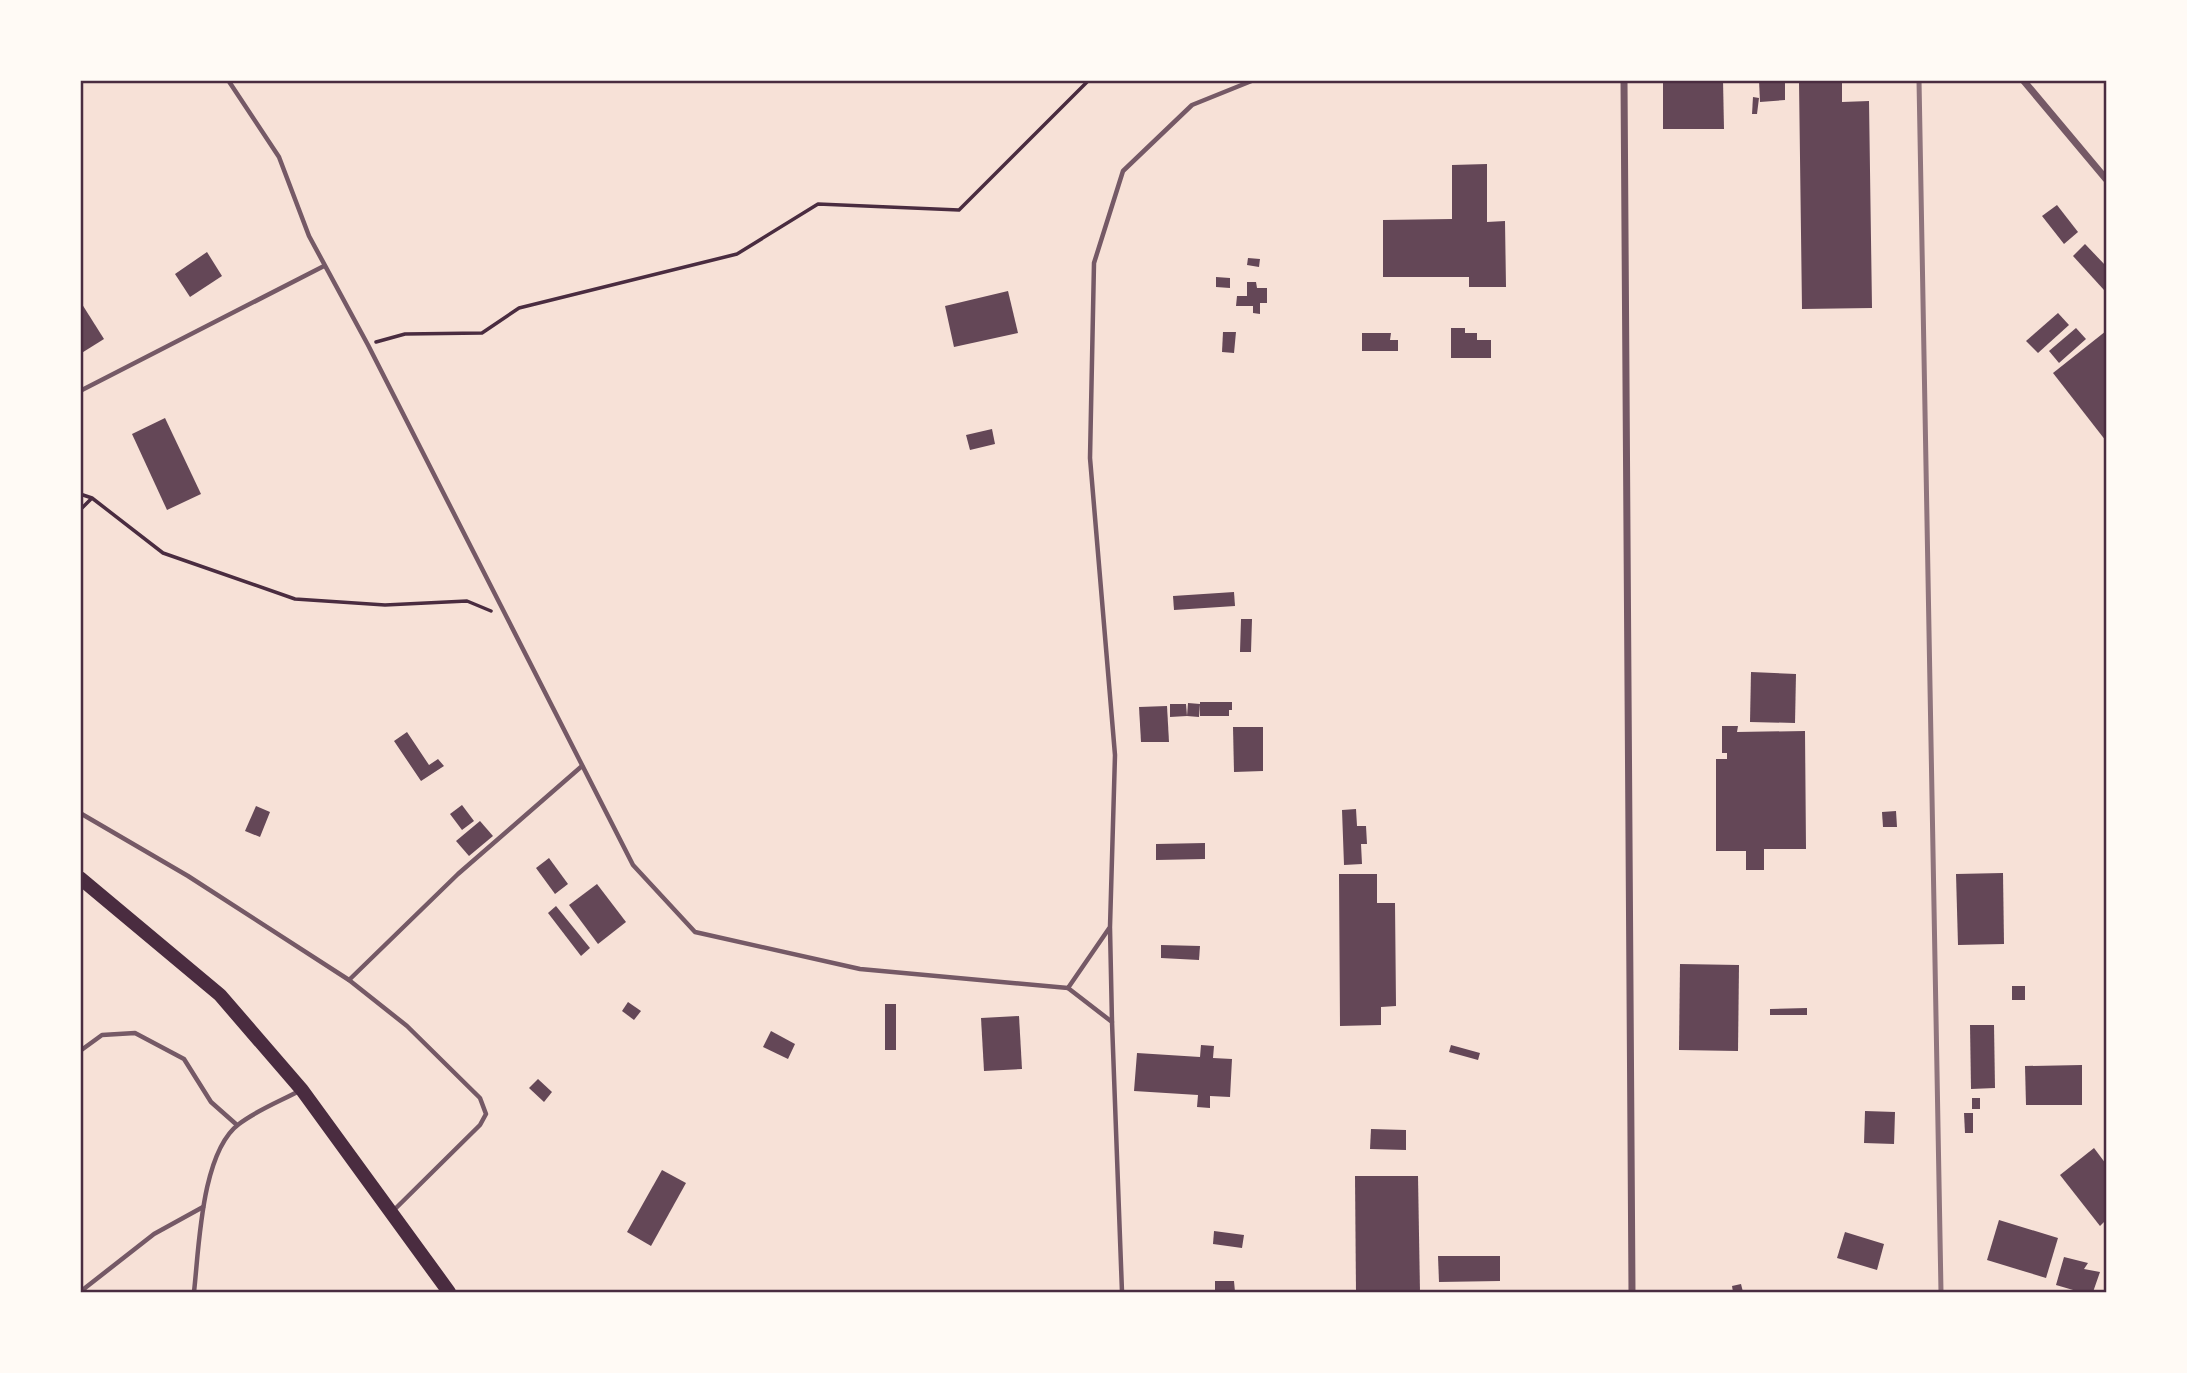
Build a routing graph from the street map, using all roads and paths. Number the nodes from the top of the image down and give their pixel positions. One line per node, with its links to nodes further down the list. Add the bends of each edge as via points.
1 (228, 80): 7 (lane, via 279,157)
2 (1089, 80): 8 (path, via 959,210 818,204 737,254 519,308 482,333 405,334)
3 (1254, 80): 17 (lane, via 1192,105 1123,171 1094,263 1090,458 1115,755)
4 (1624, 80): 30 (street)
5 (2023, 80): 6 (street)
6 (2106, 179)
7 (324, 266): 8 (lane); 9 (lane)
8 (368, 345): 13 (lane)
9 (80, 391)
10 (80, 494): 11 (path)
11 (92, 498): 12 (path); 13 (path, via 163,553 295,599 385,605 467,601)
12 (80, 510)
13 (506, 617): 14 (lane)
14 (582, 766): 18 (lane, via 458,874); 19 (lane, via 633,866 695,932 860,969)
15 (80, 813): 18 (lane, via 188,876)
16 (80, 878): 22 (main road, via 220,995)
17 (1110, 927): 19 (lane); 20 (lane)
18 (349, 981): 25 (lane, via 407,1027 480,1098 486,1114)
19 (1068, 988): 20 (lane)
20 (1112, 1022): 29 (lane)
21 (80, 1051): 23 (lane, via 102,1035 135,1033 184,1059 211,1102)
22 (302, 1090): 23 (lane); 25 (main road)
23 (237, 1125): 24 (lane, via 213,1163)
24 (204, 1206): 26 (lane, via 154,1234); 27 (lane)
25 (392, 1212): 28 (main road)
26 (83, 1289)
27 (194, 1293)
28 (449, 1293)
29 (1122, 1293)
30 (1632, 1293)

